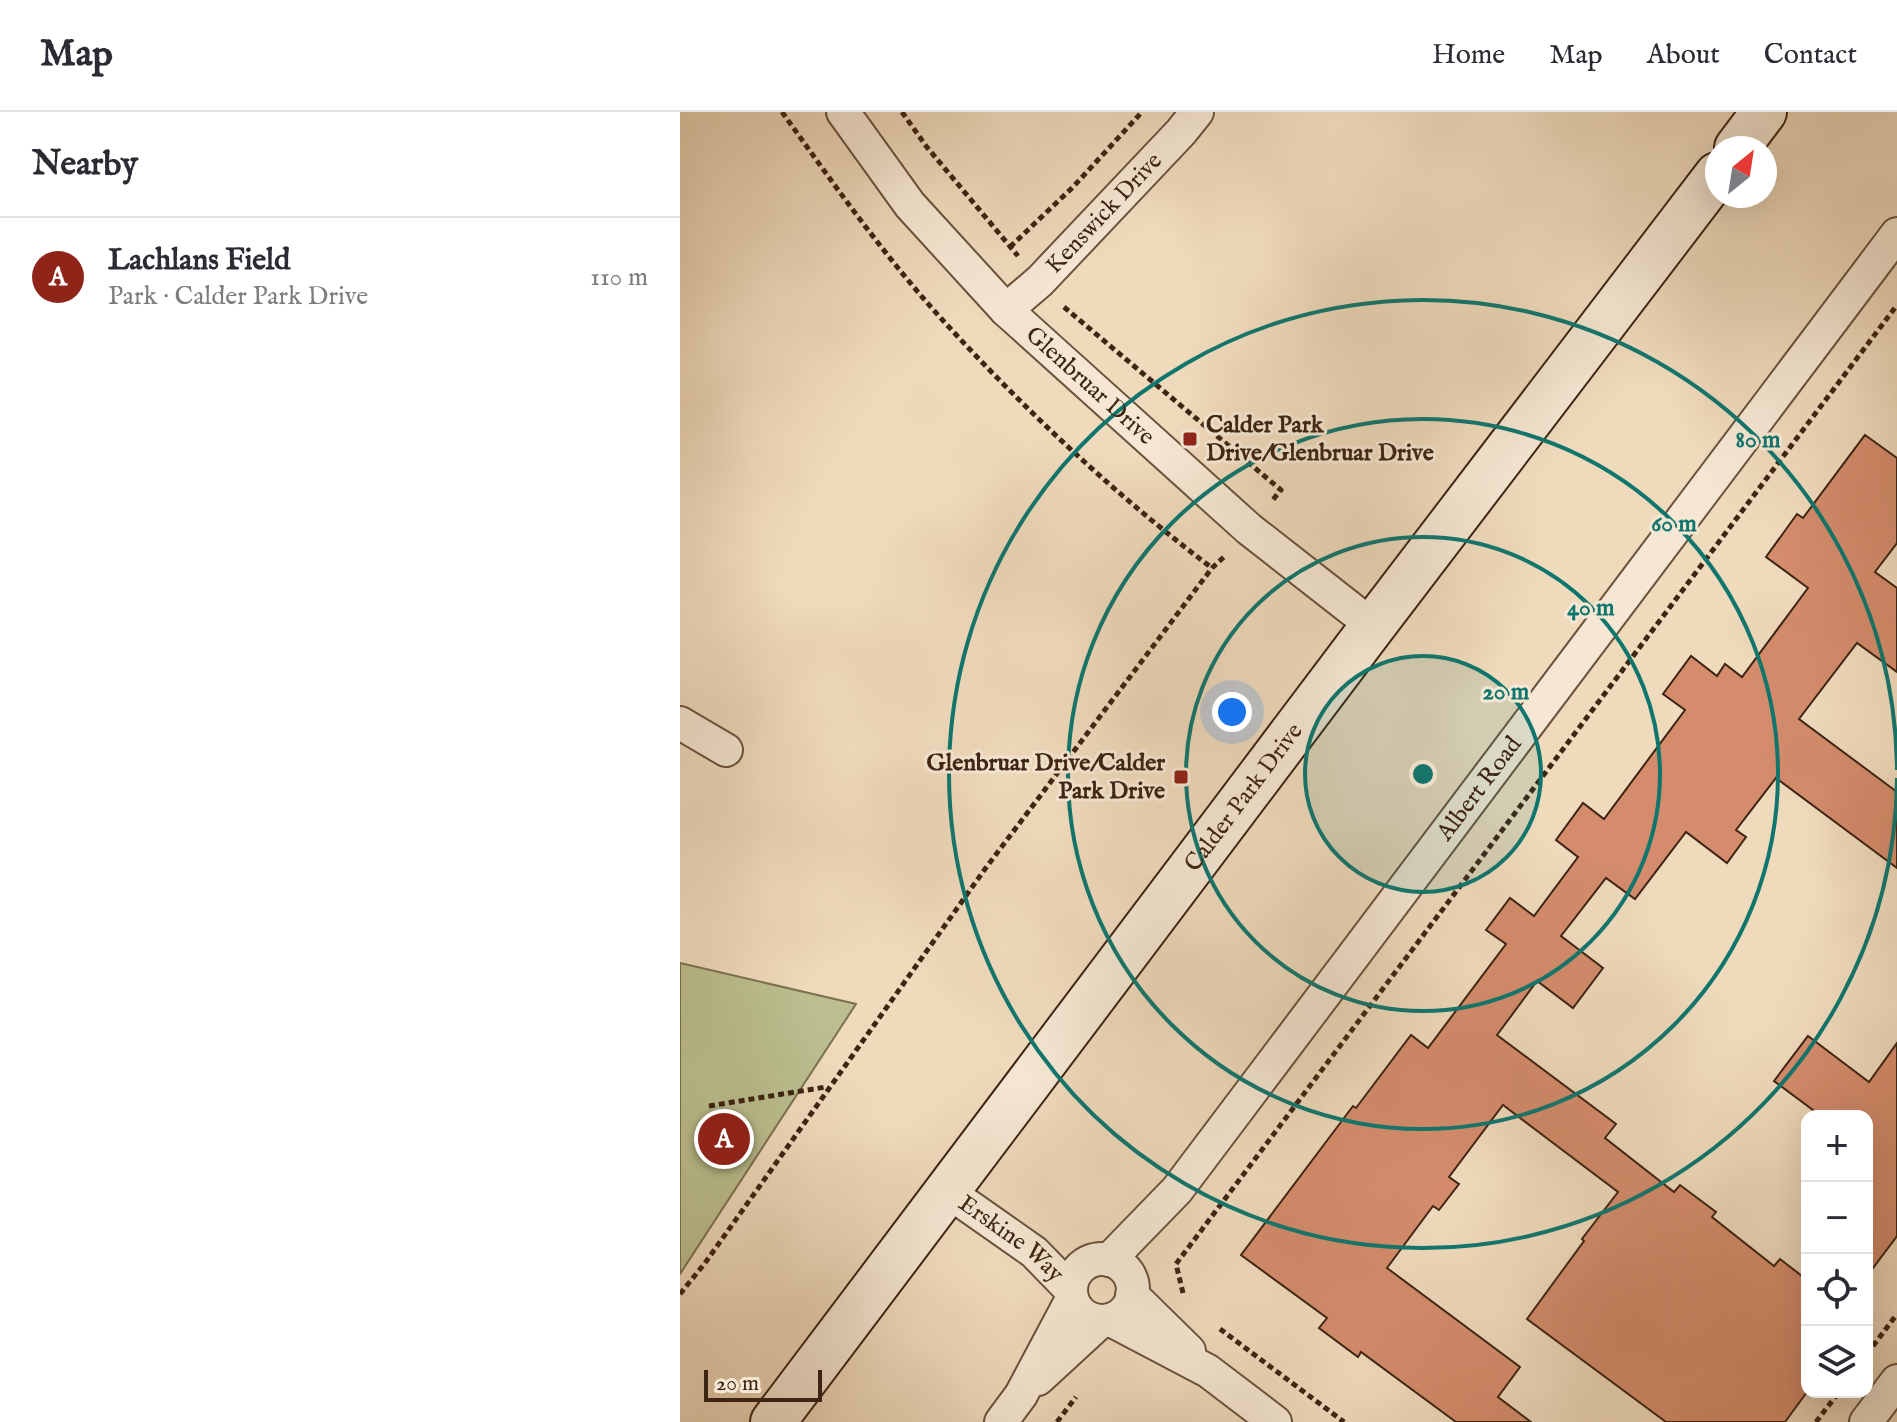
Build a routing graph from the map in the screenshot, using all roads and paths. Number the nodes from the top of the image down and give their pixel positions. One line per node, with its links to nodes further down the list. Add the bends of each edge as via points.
1 (782, 112): 14 (path, via 863,224 949,327 1056,435)
2 (843, 112): 12 (street, Glenbruar Drive, via 910,205)
3 (902, 112): 4 (path, via 1010,247)
4 (1142, 112)
5 (1197, 112): 10 (street, Kenswick Drive)
6 (1764, 112): 7 (street)
7 (1746, 136)
8 (1705, 191): 15 (street, Calder Park Drive)
9 (1897, 234): 21 (street, Albert Road)
10 (1040, 281): 12 (street, Kenswick Drive); 13 (path, via 1053,298 1281,490)
11 (1897, 305): 24 (path, via 1176,1264)
12 (1006, 310): 13 (street, Glenbruar Drive)
13 (1249, 529): 14 (path); 15 (street, Glenbruar Drive)
14 (1212, 568): 18 (path)
15 (1373, 626): 20 (street, Calder Park Drive)
16 (680, 723): 17 (street)
17 (726, 750)
18 (827, 1087): 19 (path); 22 (path)
19 (709, 1106)
20 (954, 1183): 21 (street, Erskine Way); 23 (street, Erskine Way, via 1034,1252); 34 (street, Calder Park Drive)
21 (1116, 1274): 23 (street, via 1077,1272); 26 (street, via 1125,1311); 29 (street, Erskine Way)
22 (680, 1294)
23 (1071, 1294): 26 (street, via 1083,1315); 32 (street)
24 (1186, 1304)
25 (1897, 1314): 28 (path)
26 (1106, 1321): 29 (street, Erskine Way); 32 (street)
27 (1211, 1323): 38 (path)
28 (1873, 1346)
29 (1208, 1371): 37 (street, Erskine Way)
30 (1897, 1381): 40 (street)
31 (1085, 1386): 36 (path)
32 (1021, 1395): 35 (street)
33 (1834, 1398): 39 (path)
34 (773, 1422)
35 (1001, 1422)
36 (1057, 1422)
37 (1275, 1422)
38 (1344, 1422)
39 (1816, 1422)
40 (1866, 1422)

